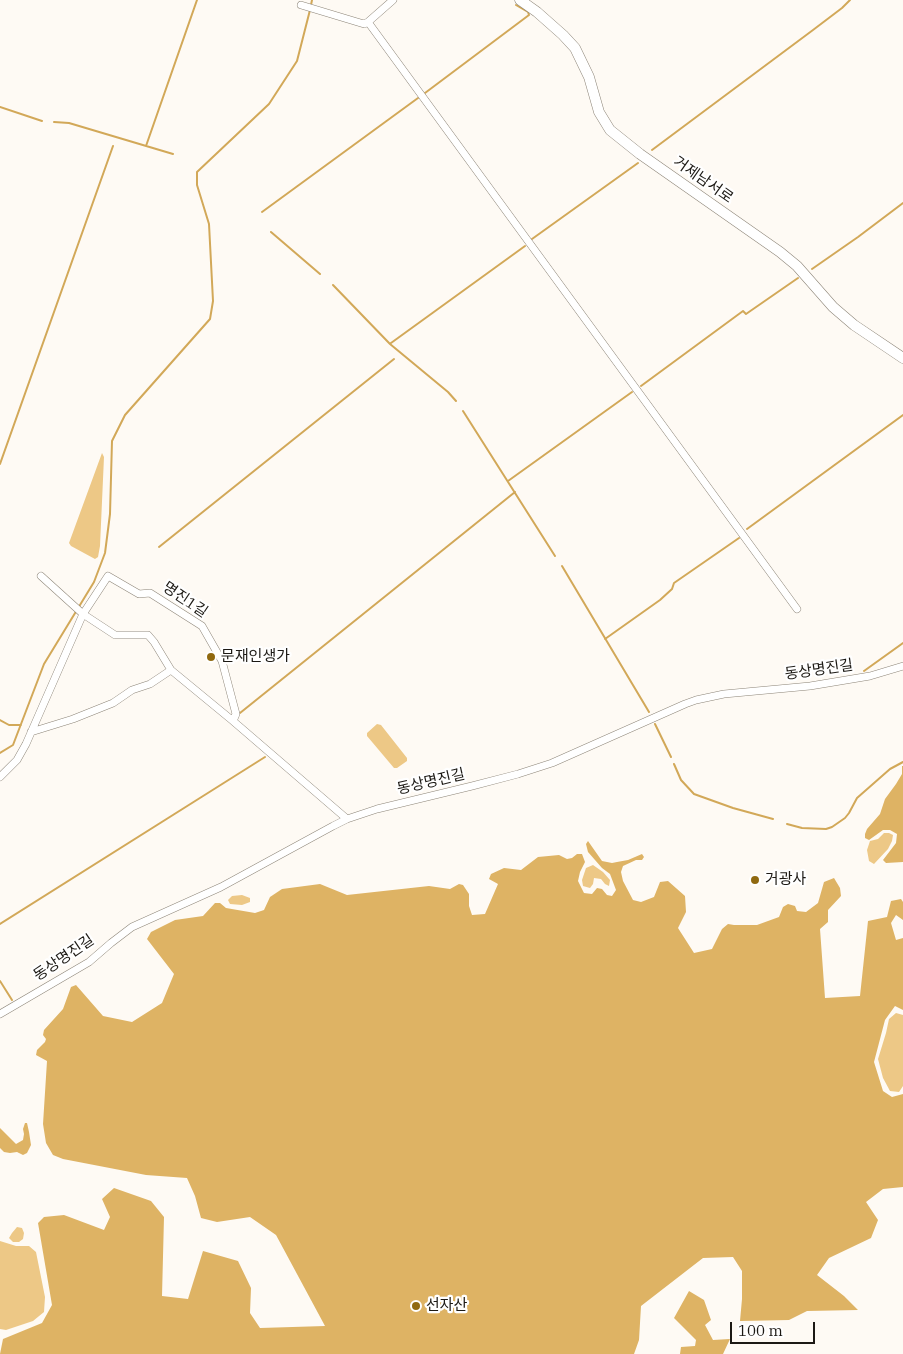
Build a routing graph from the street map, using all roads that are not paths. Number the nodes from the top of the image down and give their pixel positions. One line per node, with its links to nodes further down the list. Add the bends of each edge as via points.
1 (394, 0): 4 (street)
2 (520, 0): 5 (main road, 거제남서로, via 575,48 589,77 599,112 610,130 780,252 833,307)
3 (301, 5): 4 (street, via 364,24)
4 (368, 22): 7 (street)
5 (903, 358)
6 (41, 576): 8 (street)
7 (797, 609)
8 (82, 614): 10 (street, via 115,635 148,635); 11 (street, 명진1길, via 108,576 139,594 150,593 202,626 222,661 236,714); 12 (street, 명진1길)
9 (903, 666): 14 (street, 동상명진길, via 819,685 724,694 696,700 535,768)
10 (171, 670): 11 (street); 12 (street, via 114,703)
11 (233, 721): 14 (street)
12 (31, 732): 13 (street, 명진1길, via 16,760)
13 (0, 777)
14 (347, 819): 15 (street, 동상명진길, via 221,887 132,927 89,962)
15 (0, 1014)

